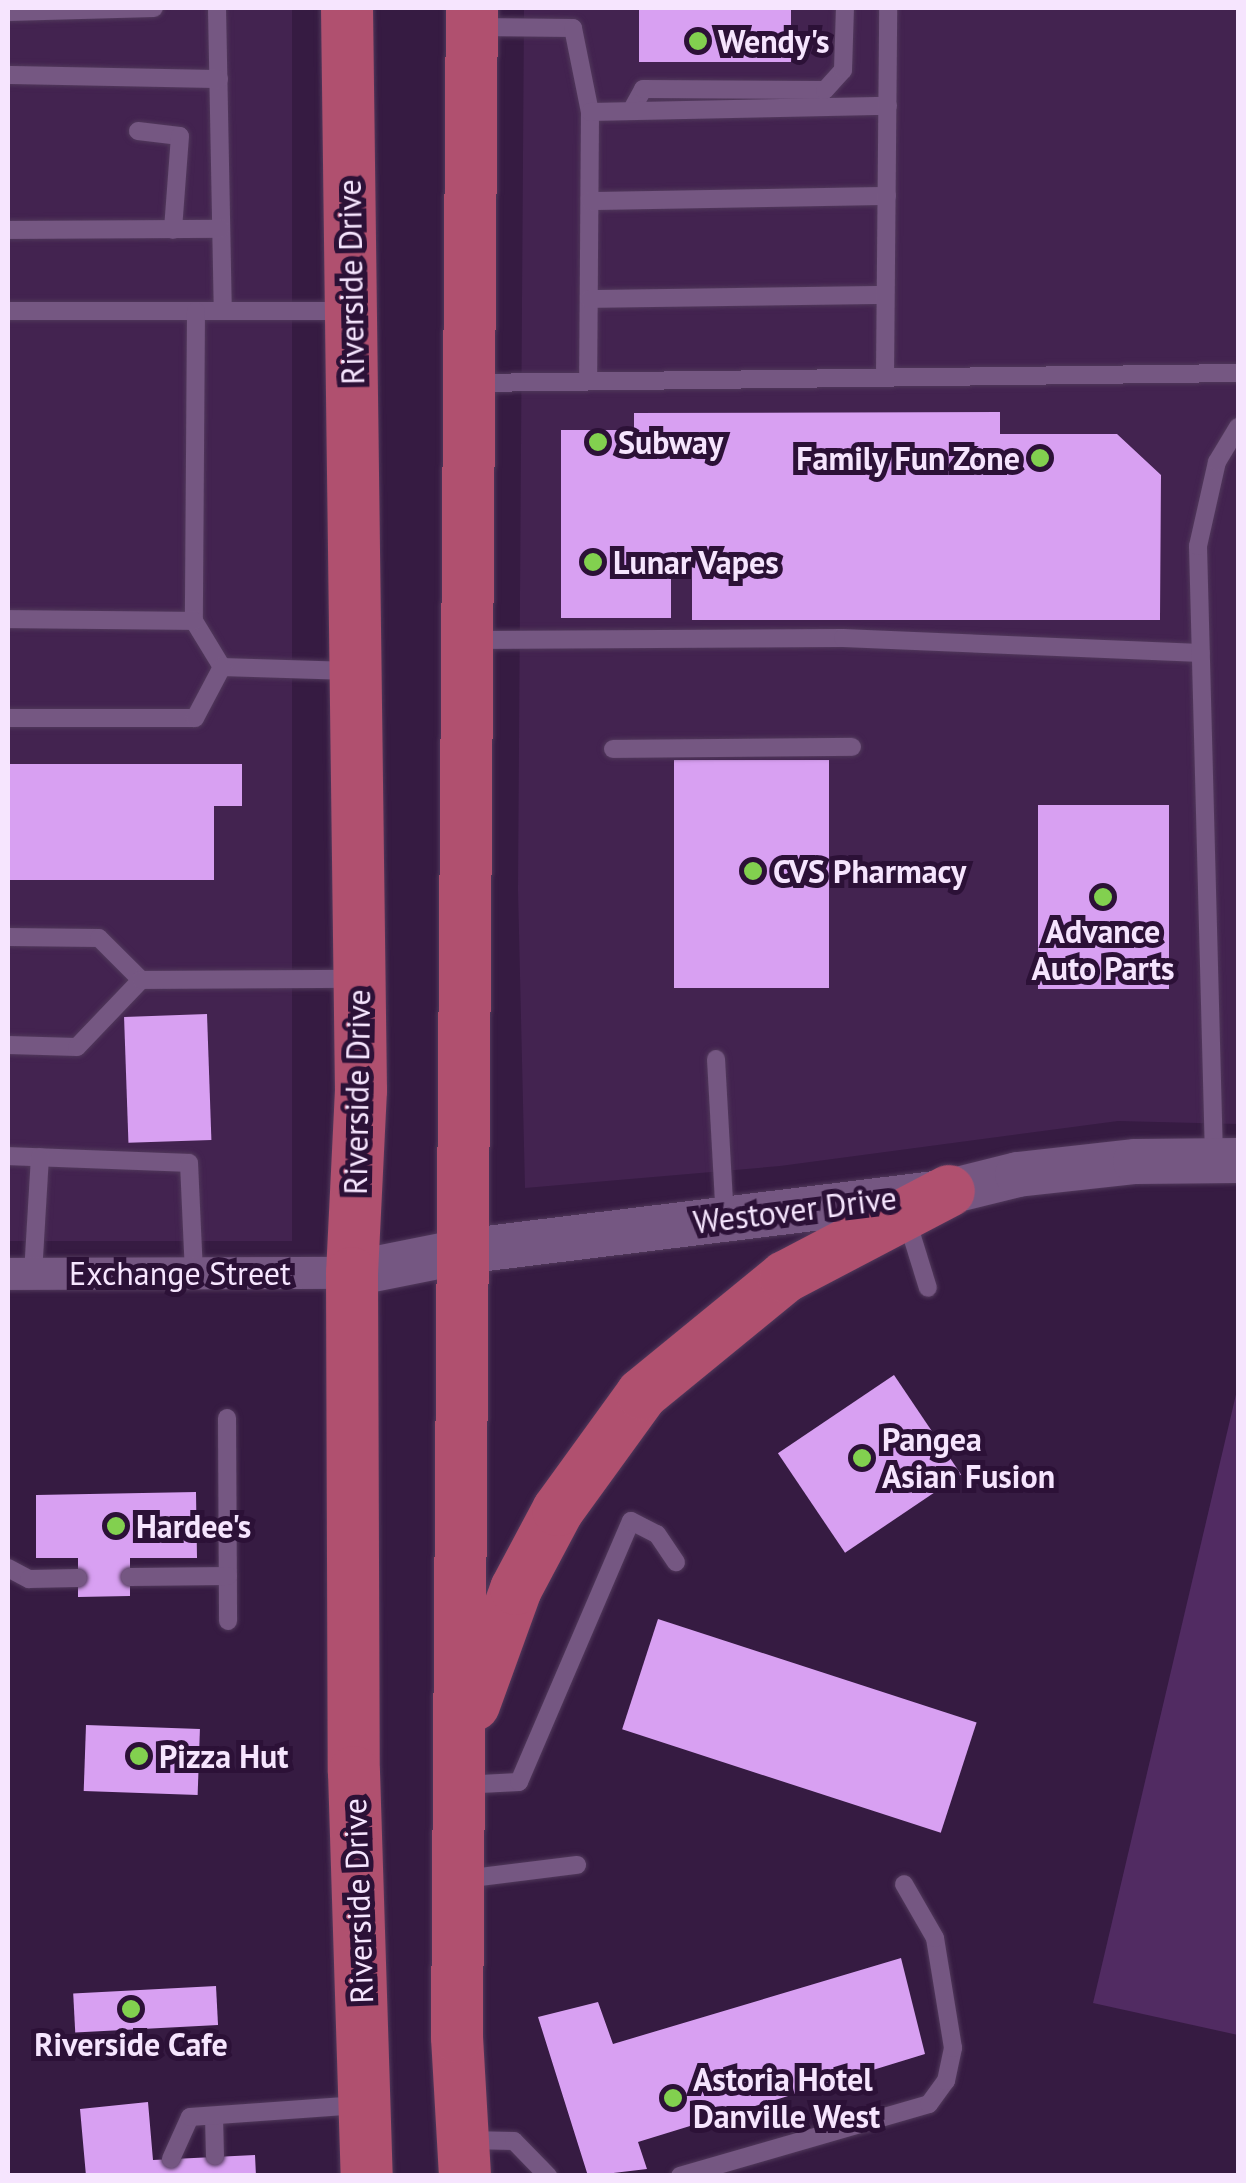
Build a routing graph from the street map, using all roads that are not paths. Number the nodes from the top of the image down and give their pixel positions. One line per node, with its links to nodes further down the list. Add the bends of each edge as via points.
1 (119, 8): 2 (lane); 8 (lane)
2 (154, 8)
3 (217, 8): 12 (lane)
4 (347, 8): 27 (main road, Riverside Drive)
5 (578, 8): 10 (lane)
6 (845, 8): 14 (lane, via 843,70 826,90 642,89)
7 (888, 8): 13 (lane)
8 (8, 12)
9 (472, 17): 10 (lane); 31 (main road)
10 (573, 28): 15 (lane)
11 (8, 75): 12 (lane)
12 (219, 79): 19 (lane)
13 (888, 106): 14 (lane); 17 (lane)
14 (631, 111): 15 (lane)
15 (590, 112): 18 (lane)
16 (138, 132): 21 (lane, via 180,136)
17 (887, 196): 18 (lane); 22 (lane)
18 (590, 201): 23 (lane)
19 (222, 228): 21 (lane); 26 (lane)
20 (8, 230): 21 (lane)
21 (173, 230)
22 (885, 294): 23 (lane); 29 (lane)
23 (588, 299): 30 (lane)
24 (8, 311): 25 (lane)
25 (196, 311): 26 (lane); 34 (lane)
26 (223, 311): 27 (lane)
27 (352, 311): 38 (main road, Riverside Drive)
28 (1238, 373): 29 (lane)
29 (885, 377): 30 (lane)
30 (588, 382): 31 (lane)
31 (468, 383): 35 (main road)
32 (1238, 427): 36 (lane, via 1204,503)
33 (8, 619): 34 (lane)
34 (194, 620): 37 (lane)
35 (469, 640): 36 (lane, via 844,638); 52 (main road)
36 (1201, 653): 49 (lane)
37 (222, 668): 38 (lane); 39 (lane, via 195,718)
38 (356, 671): 43 (main road, Riverside Drive)
39 (8, 718)
40 (852, 747): 41 (lane)
41 (613, 749)
42 (8, 937): 44 (lane, via 100,938)
43 (360, 979): 44 (lane); 54 (main road, Riverside Drive)
44 (142, 980): 45 (lane, via 78,1047)
45 (8, 1045)
46 (716, 1059): 51 (lane)
47 (8, 1156): 48 (lane)
48 (40, 1157): 53 (lane, via 189,1162); 55 (lane)
49 (1226, 1160): 50 (main road, Westover Drive, via 1017,1174)
50 (927, 1201): 51 (main road, Westover Drive); 56 (lane); 64 (main road, via 785,1277 711,1331 607,1435 516,1589)
51 (725, 1218): 52 (main road, Westover Drive)
52 (462, 1251): 54 (main road, Westover Drive); 64 (main road)
53 (194, 1272): 54 (street, Exchange Street); 55 (street, Exchange Street)
54 (352, 1273): 68 (main road, Riverside Drive, via 354,1772)
55 (20, 1274)
56 (928, 1288)
57 (228, 1418): 60 (lane)
58 (676, 1562): 64 (lane, via 657,1534 631,1521 518,1782)
59 (8, 1568): 62 (lane, via 29,1578)
60 (228, 1576): 61 (lane); 63 (lane)
61 (130, 1577)
62 (78, 1578)
63 (228, 1621)
64 (459, 1770): 66 (main road)
65 (578, 1865): 66 (lane)
66 (458, 1880): 71 (main road)
67 (904, 1884): 75 (lane, via 935,1938 953,2048 946,2081 929,2104)
68 (365, 2105): 69 (lane); 73 (main road, Riverside Drive)
69 (214, 2116): 70 (lane); 72 (lane, via 190,2117)
70 (216, 2156)
71 (464, 2158): 74 (lane, via 514,2140)
72 (171, 2159)
73 (367, 2176)
74 (548, 2176)
75 (680, 2176)

